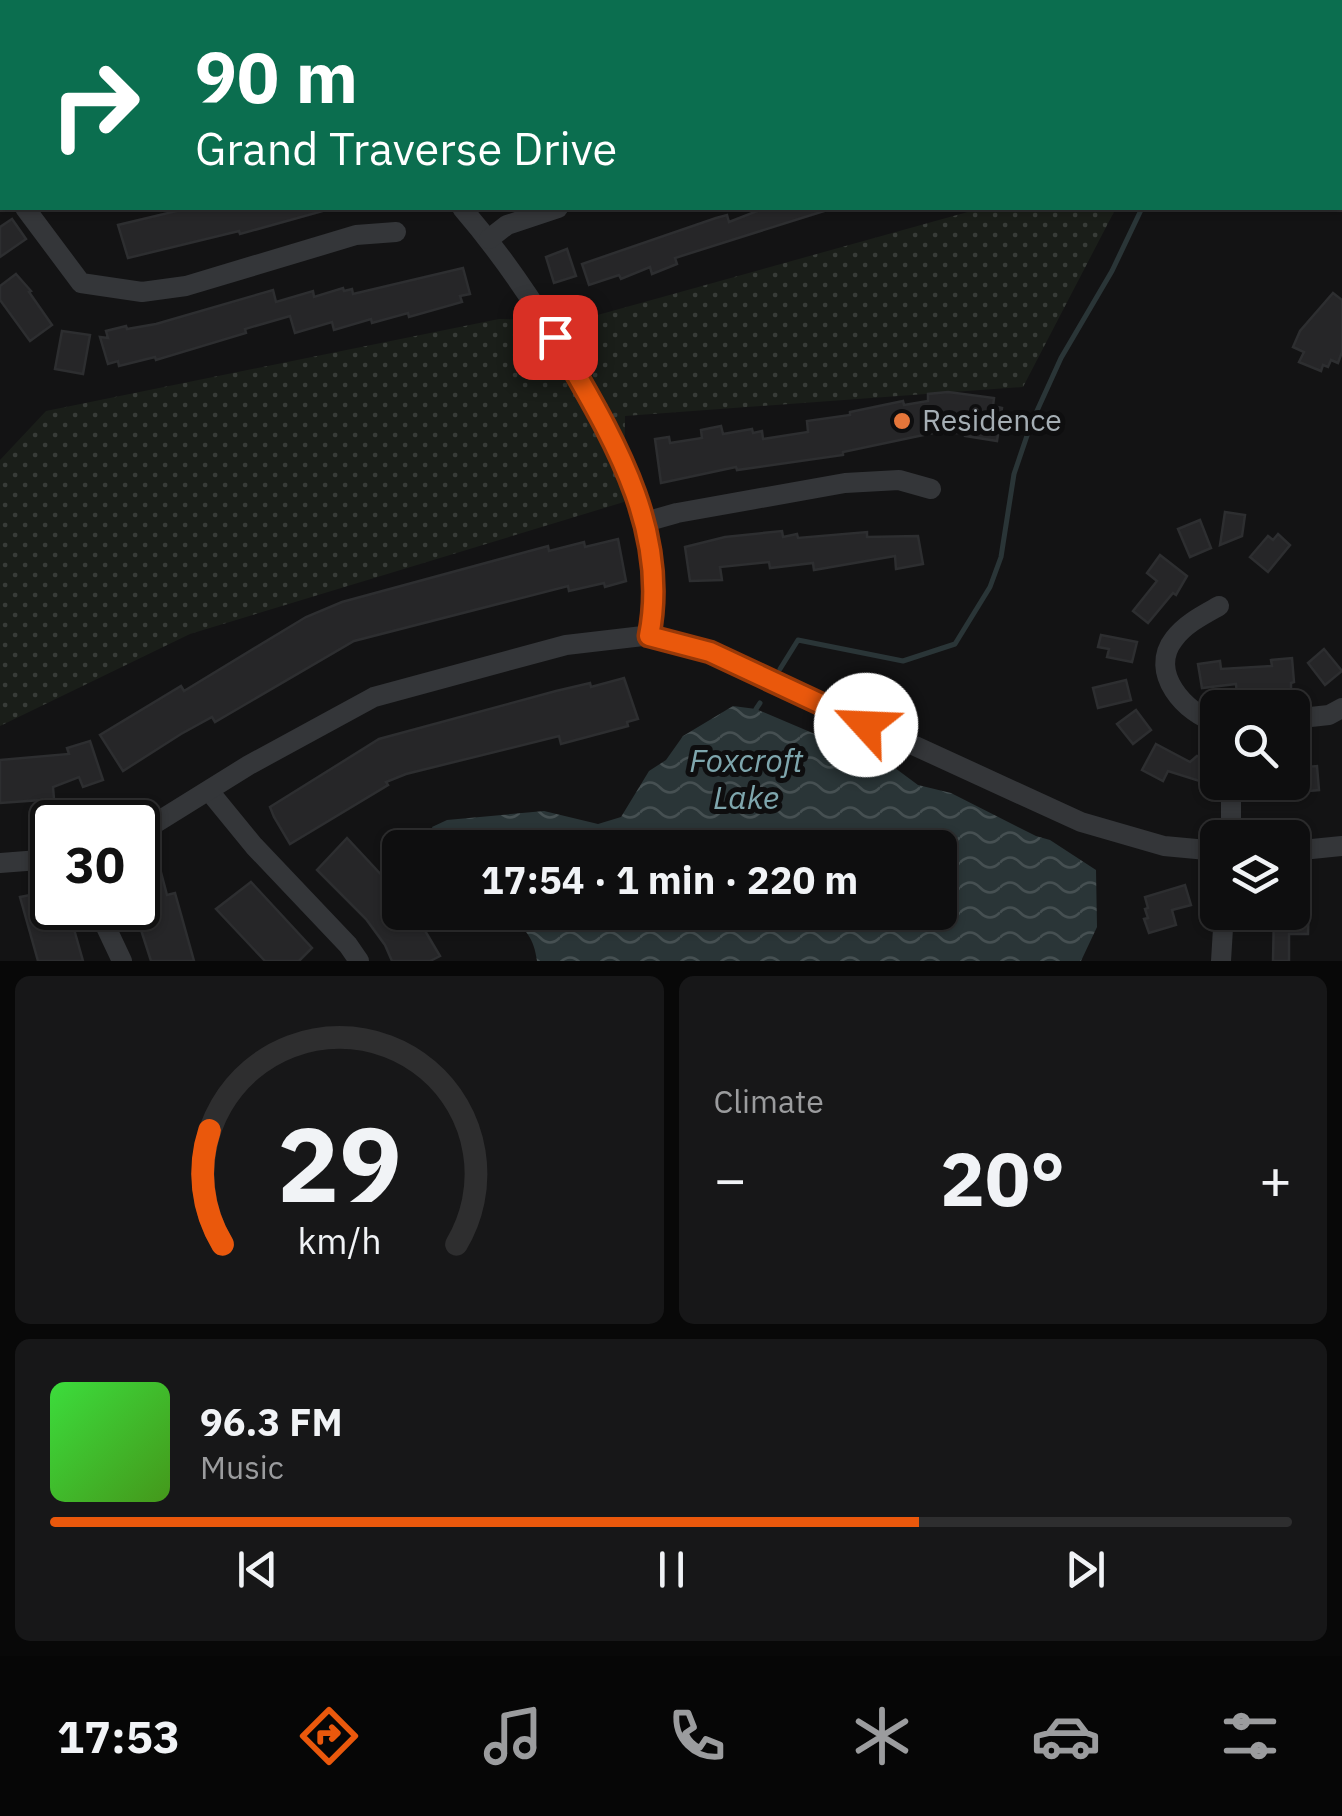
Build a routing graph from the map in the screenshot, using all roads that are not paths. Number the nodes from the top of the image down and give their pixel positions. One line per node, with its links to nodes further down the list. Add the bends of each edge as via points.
1 (26, 210): 4 (street, via 80,283 142,292 186,286 356,235)
2 (464, 210): 5 (street)
3 (552, 210): 5 (street)
4 (396, 232)
5 (488, 238): 7 (street, via 587,393)
6 (931, 490): 7 (street, via 898,480 845,483)
7 (646, 522): 9 (street, via 653,564)
8 (1219, 606): 11 (street, via 1188,624 1166,654 1172,689)
9 (649, 636): 13 (street, via 566,645 374,697); 16 (street, via 710,652 1080,822)
10 (1342, 708): 12 (street)
11 (1200, 713)
12 (1310, 717)
13 (209, 791): 14 (street); 23 (street)
14 (160, 821)
15 (1342, 846): 17 (street)
16 (1200, 849)
17 (1310, 849)
18 (30, 861): 19 (street)
19 (0, 864)
20 (107, 930): 22 (street)
21 (1223, 930): 24 (street)
22 (122, 961)
23 (359, 961)
24 (1221, 961)

